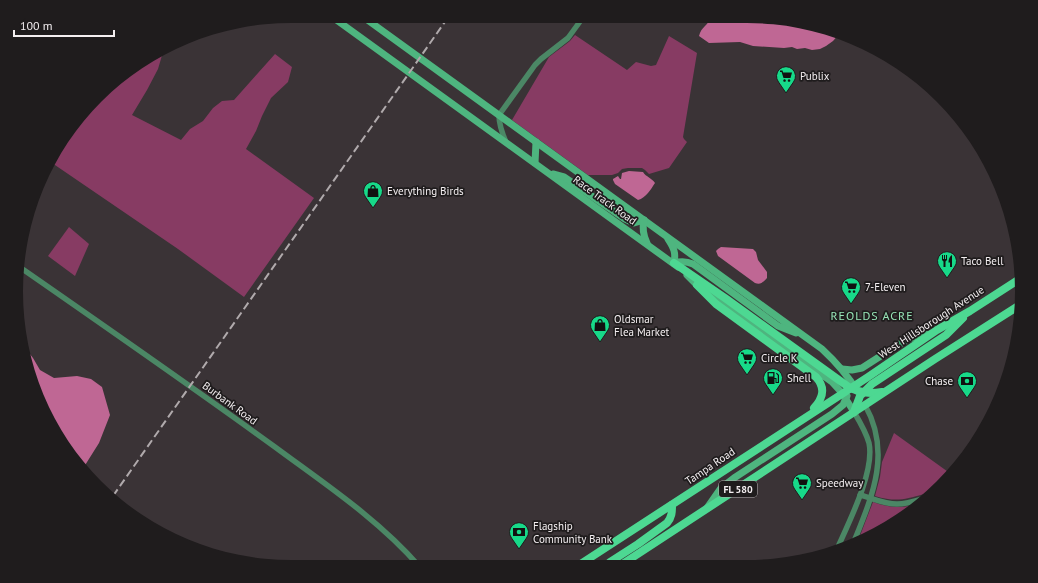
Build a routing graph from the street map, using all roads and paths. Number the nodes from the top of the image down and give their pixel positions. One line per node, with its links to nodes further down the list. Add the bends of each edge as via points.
1 (342, 23): 5 (main road, Race Track Road)
2 (372, 23): 4 (main road, Race Track Road)
3 (579, 23): 4 (street, via 568,38 540,59)
4 (500, 115): 5 (street, via 499,122); 6 (main road, Race Track Road)
5 (506, 142): 7 (main road, Race Track Road)
6 (536, 142): 7 (main road); 9 (main road, Race Track Road)
7 (535, 163): 8 (main road, Race Track Road)
8 (548, 172): 9 (main road, via 564,177 625,219 634,223); 11 (main road, Race Track Road)
9 (644, 220): 10 (main road, Race Track Road); 11 (main road, via 642,229)
10 (667, 236): 12 (main road, via 675,252); 19 (main road, Race Track Road)
11 (648, 245): 12 (main road, Race Track Road)
12 (674, 263): 15 (main road, Race Track Road); 19 (main road, via 686,261 693,264 778,326); 21 (main road)
13 (24, 270): 33 (street, Burbank Road, via 345,498 387,533)
14 (1014, 282): 17 (main road, West Hillsborough Avenue / FL 580)
15 (697, 285): 21 (main road, Race Track Road, via 838,387); 25 (main road, via 716,304 821,382 823,387 820,402)
16 (1014, 309): 22 (main road, FL 580)
17 (970, 311): 18 (main road, West Hillsborough Avenue / FL 580); 21 (main road, via 946,335 872,384)
18 (932, 333): 20 (main road, via 908,340 862,368); 21 (main road, West Hillsborough Avenue / FL 580)
19 (805, 336): 20 (main road, Race Track Road)
20 (842, 368): 21 (main road, Race Track Road)
21 (852, 391): 22 (main road); 23 (main road, Race Track Road); 24 (main road); 24 (main road, Race Track Road); 25 (main road, Tampa Road / FL 580); 30 (main road, via 843,405 832,414 721,488)
22 (886, 391): 23 (main road, FL 580)
23 (865, 405): 24 (main road, FL 580); 27 (street, via 878,438 876,476)
24 (854, 412): 26 (street, via 865,432 870,452); 30 (main road, FL 580)
25 (807, 416): 29 (main road, Tampa Road / FL 580)
26 (860, 495): 27 (street); 32 (street)
27 (870, 498): 28 (street, via 897,504); 31 (street)
28 (914, 501)
29 (672, 505): 34 (main road, Tampa Road / FL 580); 35 (main road, via 671,518 667,522)
30 (706, 510): 36 (main road, FL 580)
31 (856, 536)
32 (839, 544)
33 (414, 560)
34 (587, 560)
35 (613, 560)
36 (629, 560)

